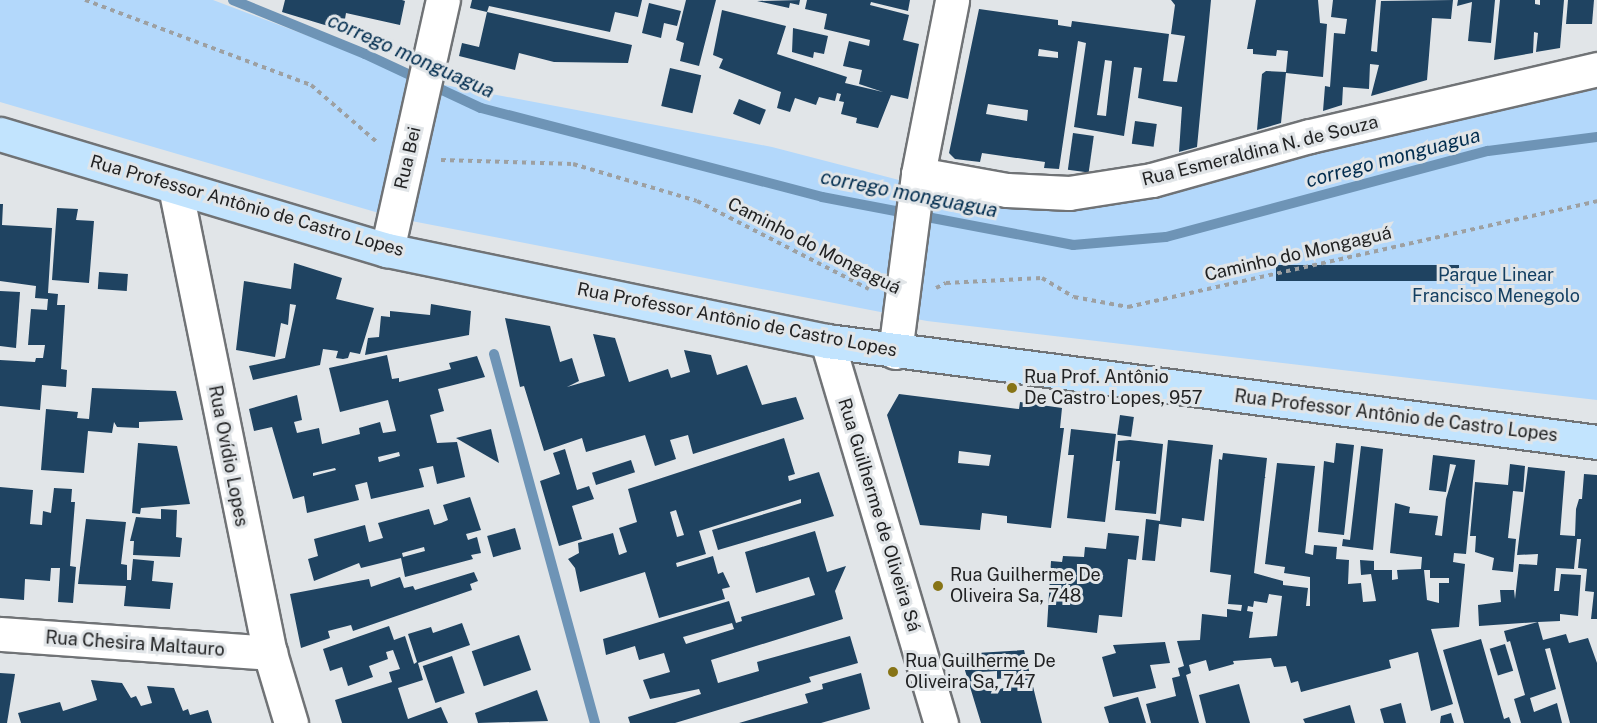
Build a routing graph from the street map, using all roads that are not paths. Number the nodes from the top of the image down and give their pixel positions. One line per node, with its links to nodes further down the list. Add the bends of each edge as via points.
1 (443, 0): 7 (street, Rua Bei)
2 (952, 0): 5 (street)
3 (1597, 69): 5 (street, Rua Esmeraldina N. de Souza, via 1310,136 1152,180 1069,193)
4 (0, 134): 6 (main road, Rua Professor Antônio de Castro Lopes)
5 (917, 186): 9 (street)
6 (175, 187): 7 (main road, Rua Professor Antônio de Castro Lopes); 12 (street, Rua Ovídio Lopes)
7 (387, 249): 8 (main road, Rua Professor Antônio de Castro Lopes)
8 (827, 341): 9 (main road, Rua Professor Antônio de Castro Lopes); 14 (street, Rua Guilherme de Oliveira Sá)
9 (895, 352): 10 (main road, Rua Professor Antônio de Castro Lopes)
10 (1597, 442)
11 (0, 634): 12 (street, Rua Chesira Maltauro)
12 (270, 653): 13 (street, Rua Ovídio Lopes)
13 (291, 723)
14 (940, 723)

